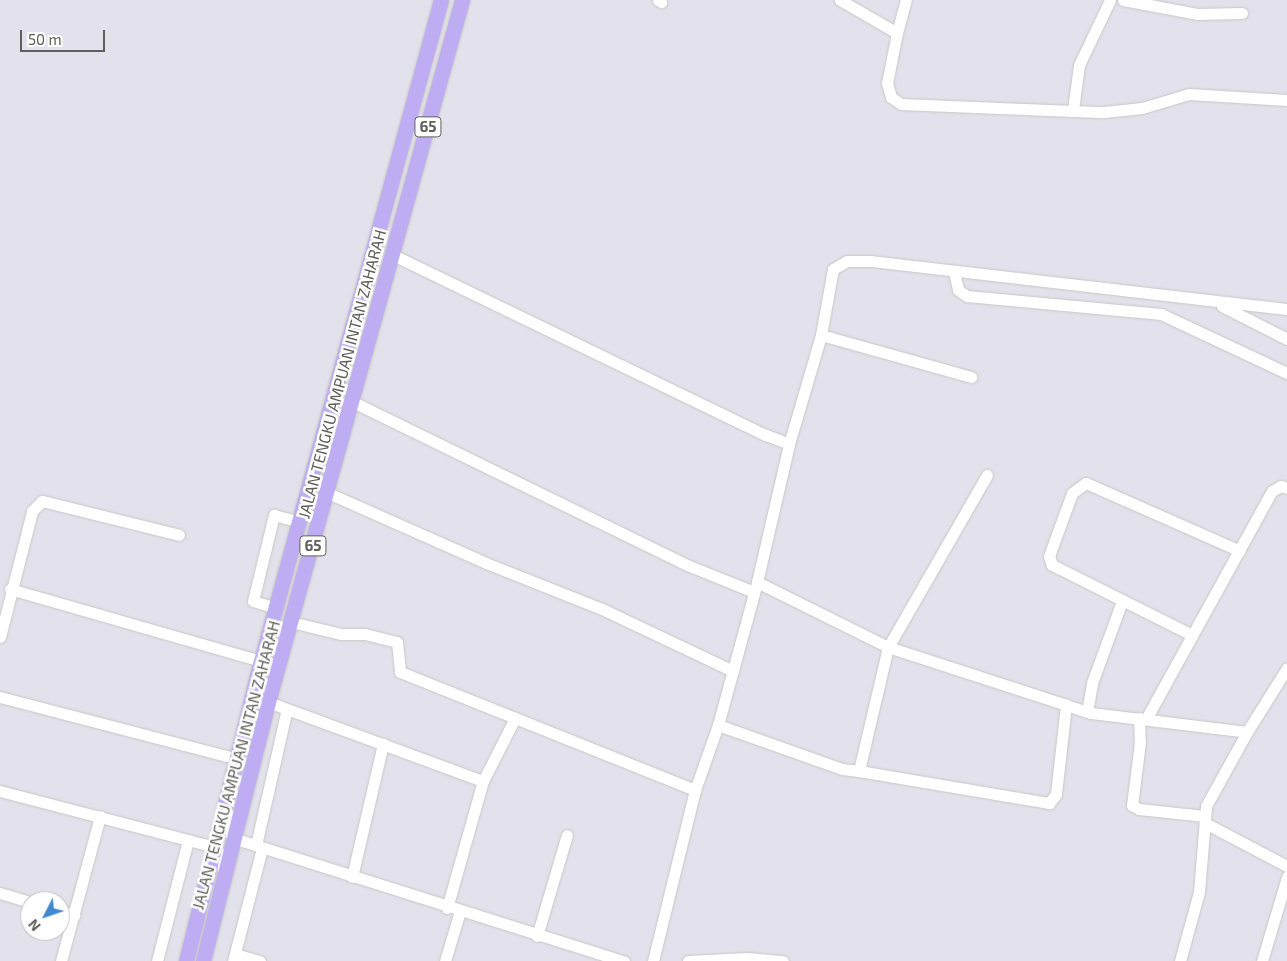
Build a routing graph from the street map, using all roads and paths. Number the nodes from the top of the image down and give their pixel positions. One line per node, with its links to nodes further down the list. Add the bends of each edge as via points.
1 (441, 0): 11 (main road, JALAN TENGKU AMPUAN INTAN ZAHARAH / 65)
2 (462, 0): 12 (main road, JALAN TENGKU AMPUAN INTAN ZAHARAH / 65)
3 (840, 0): 8 (street)
4 (906, 0): 8 (street)
5 (1110, 0): 10 (street, via 1090,36 1079,65)
6 (1124, 0): 7 (street, via 1197,14)
7 (1242, 13)
8 (897, 33): 10 (street, via 887,83 891,97 901,104)
9 (1287, 100): 10 (street, via 1189,94 1142,108)
10 (1073, 110)
11 (374, 246): 12 (main road); 25 (main road, JALAN TENGKU AMPUAN INTAN ZAHARAH / 65)
12 (393, 254): 20 (main road, JALAN TENGKU AMPUAN INTAN ZAHARAH / 65); 21 (street)
13 (954, 272): 14 (street); 16 (street, via 870,261 841,264 830,274); 18 (street, via 958,290 967,296 1152,312 1172,318)
14 (1214, 302): 15 (street); 17 (street)
15 (1287, 310)
16 (820, 335): 19 (street); 21 (street)
17 (1287, 339)
18 (1287, 373)
19 (972, 377)
20 (353, 402): 24 (main road, JALAN TENGKU AMPUAN INTAN ZAHARAH / 65); 28 (street, via 687,565)
21 (790, 444): 28 (street)
22 (987, 475): 35 (street)
23 (1287, 488): 27 (street, via 1281,486 1272,491)
24 (328, 492): 32 (main road, JALAN TENGKU AMPUAN INTAN ZAHARAH / 65); 38 (street, via 486,563 602,609)
25 (301, 522): 31 (main road, JALAN TENGKU AMPUAN INTAN ZAHARAH / 65); 31 (street, via 274,515 253,601)
26 (179, 535): 29 (street, via 42,500 32,510)
27 (1240, 552): 30 (street, via 1082,484 1072,493 1050,561 1056,568); 33 (street)
28 (755, 587): 35 (street); 38 (street)
29 (10, 589): 34 (street); 36 (street)
30 (1122, 601): 33 (street); 43 (street, via 1092,683)
31 (276, 608): 36 (main road, JALAN TENGKU AMPUAN INTAN ZAHARAH / 65)
32 (291, 622): 40 (main road, JALAN TENGKU AMPUAN INTAN ZAHARAH / 65); 44 (street, via 341,634 365,634 398,642 400,672)
33 (1192, 635): 45 (street)
34 (0, 637)
35 (888, 647): 41 (street); 50 (street)
36 (261, 660): 49 (main road, JALAN TENGKU AMPUAN INTAN ZAHARAH / 65)
37 (1287, 668): 47 (street)
38 (733, 671): 46 (street)
39 (0, 697): 49 (street)
40 (268, 702): 42 (street); 57 (main road, JALAN TENGKU AMPUAN INTAN ZAHARAH / 65)
41 (1066, 705): 43 (street); 50 (street, via 1056,794 1050,803)
42 (287, 709): 48 (street); 59 (street)
43 (1087, 712): 45 (street)
44 (515, 718): 51 (street); 52 (street)
45 (1142, 719): 47 (street); 55 (street, via 1132,805 1139,810)
46 (718, 725): 50 (street, via 842,769); 52 (street)
47 (1246, 732): 55 (street, via 1209,798)
48 (384, 744): 51 (street); 62 (street)
49 (240, 753): 57 (street, via 243,762 226,824 228,833); 60 (main road, JALAN TENGKU AMPUAN INTAN ZAHARAH / 65)
50 (859, 771)
51 (483, 781): 67 (street)
52 (695, 790): 80 (street)
53 (0, 791): 54 (street)
54 (100, 816): 58 (street); 70 (street)
55 (1205, 820): 61 (street); 83 (street, via 1199,892)
56 (567, 835): 71 (street)
57 (236, 839): 59 (street); 64 (main road, JALAN TENGKU AMPUAN INTAN ZAHARAH / 65)
58 (188, 840): 60 (street); 74 (street)
59 (259, 846): 62 (street); 72 (street)
60 (215, 847): 64 (street, via 223,860); 75 (main road, JALAN TENGKU AMPUAN INTAN ZAHARAH / 65)
61 (1287, 866)
62 (352, 877): 67 (street)
63 (1287, 877): 84 (street)
64 (222, 886): 76 (main road, JALAN TENGKU AMPUAN INTAN ZAHARAH / 65)
65 (0, 893): 66 (street)
66 (20, 899)
67 (447, 908): 68 (street)
68 (460, 911): 71 (street); 78 (street)
69 (70, 914): 70 (street)
70 (74, 915): 73 (street)
71 (537, 936): 79 (street)
72 (234, 958): 77 (street)
73 (61, 961)
74 (156, 961)
75 (186, 961)
76 (203, 961)
77 (260, 961)
78 (445, 961)
79 (624, 961)
80 (653, 961)
81 (688, 961): 82 (street, via 747,958)
82 (783, 961)
83 (1180, 961)
84 (1262, 961)

